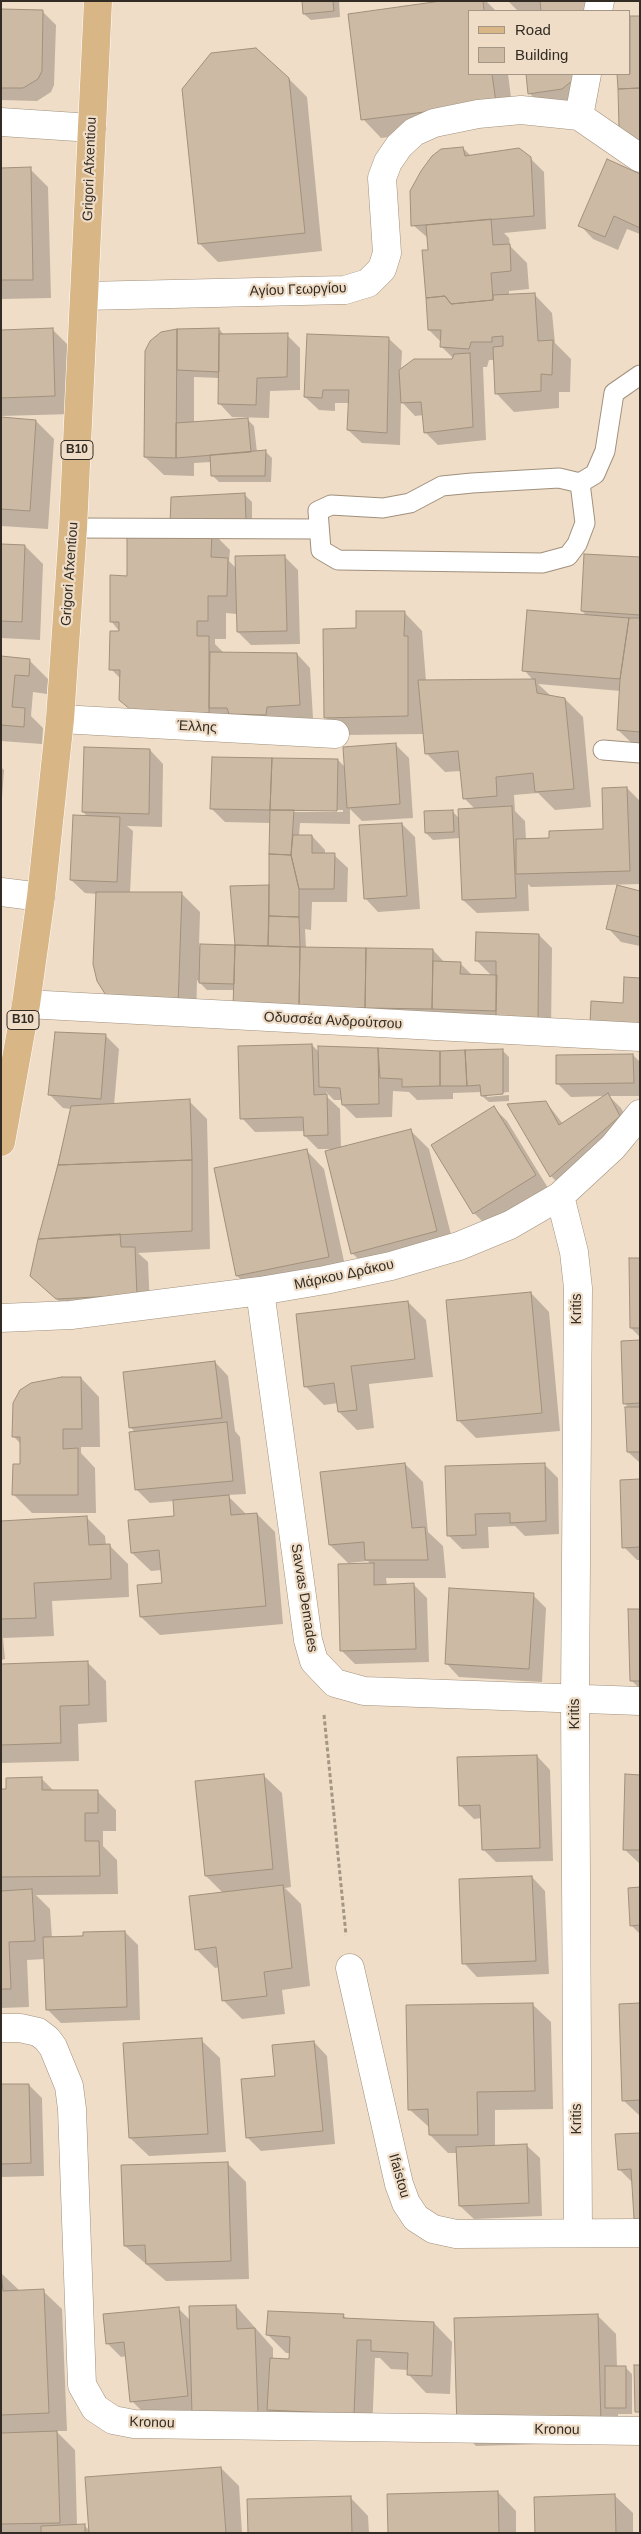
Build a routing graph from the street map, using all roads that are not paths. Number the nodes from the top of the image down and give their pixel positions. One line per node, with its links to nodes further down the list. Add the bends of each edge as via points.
1 (98, 1): 5 (main road, Grigori Afxentiou / B10)
2 (587, 75): 3 (street)
3 (579, 116): 6 (street, Αγίου Γεωργίου); 7 (street, Αγίου Γεωργίου, via 521,110 478,114 434,123 414,132 399,146 382,178 387,253 382,269 374,279 356,288)
4 (1, 122): 5 (street)
5 (92, 128): 7 (main road, Grigori Afxentiou / B10)
6 (640, 158)
7 (85, 296): 10 (main road, Grigori Afxentiou / B10)
8 (640, 375): 9 (lane, via 614,393 604,451 595,474)
9 (580, 483): 11 (lane, via 559,478 472,483 442,486 410,503 383,508 331,505 318,511); 11 (lane, via 585,523 578,544 568,556 542,563 338,560 321,550)
10 (73, 528): 11 (lane); 12 (main road, Grigori Afxentiou / B10)
11 (318, 528)
12 (60, 720): 13 (street, Έλλης); 17 (main road, Grigori Afxentiou / B10)
13 (335, 734)
14 (603, 750): 15 (lane)
15 (640, 753)
16 (1, 892): 17 (street)
17 (41, 897): 18 (main road, Grigori Afxentiou / B10)
18 (26, 1004): 19 (street, Οδυσσέα Ανδρούτσου); 21 (main road, Grigori Afxentiou / B10)
19 (640, 1037)
20 (640, 1114): 22 (street, Μάρκου Δράκου, via 613,1147)
21 (1, 1142)
22 (560, 1196): 23 (street, Μάρκου Δράκου, via 510,1225 459,1246 391,1266); 25 (street, Kritis, via 574,1252 578,1288)
23 (260, 1291): 24 (street, Μάρκου Δράκου, via 71,1315); 25 (street, Savvas Demades, via 308,1640 314,1661 335,1683 364,1691)
24 (1, 1318)
25 (574, 1699): 26 (street, Savvas Demades); 29 (street, Kritis)
26 (640, 1701)
27 (350, 1968): 29 (street, Ifaistou, via 399,2184 416,2218 433,2229 456,2234)
28 (1, 2028): 31 (street, Kronou, via 38,2032 47,2039 54,2047 69,2086 82,2385 95,2408 113,2420 134,2424)
29 (578, 2233): 30 (street, Ifaistou)
30 (640, 2233)
31 (640, 2431)

